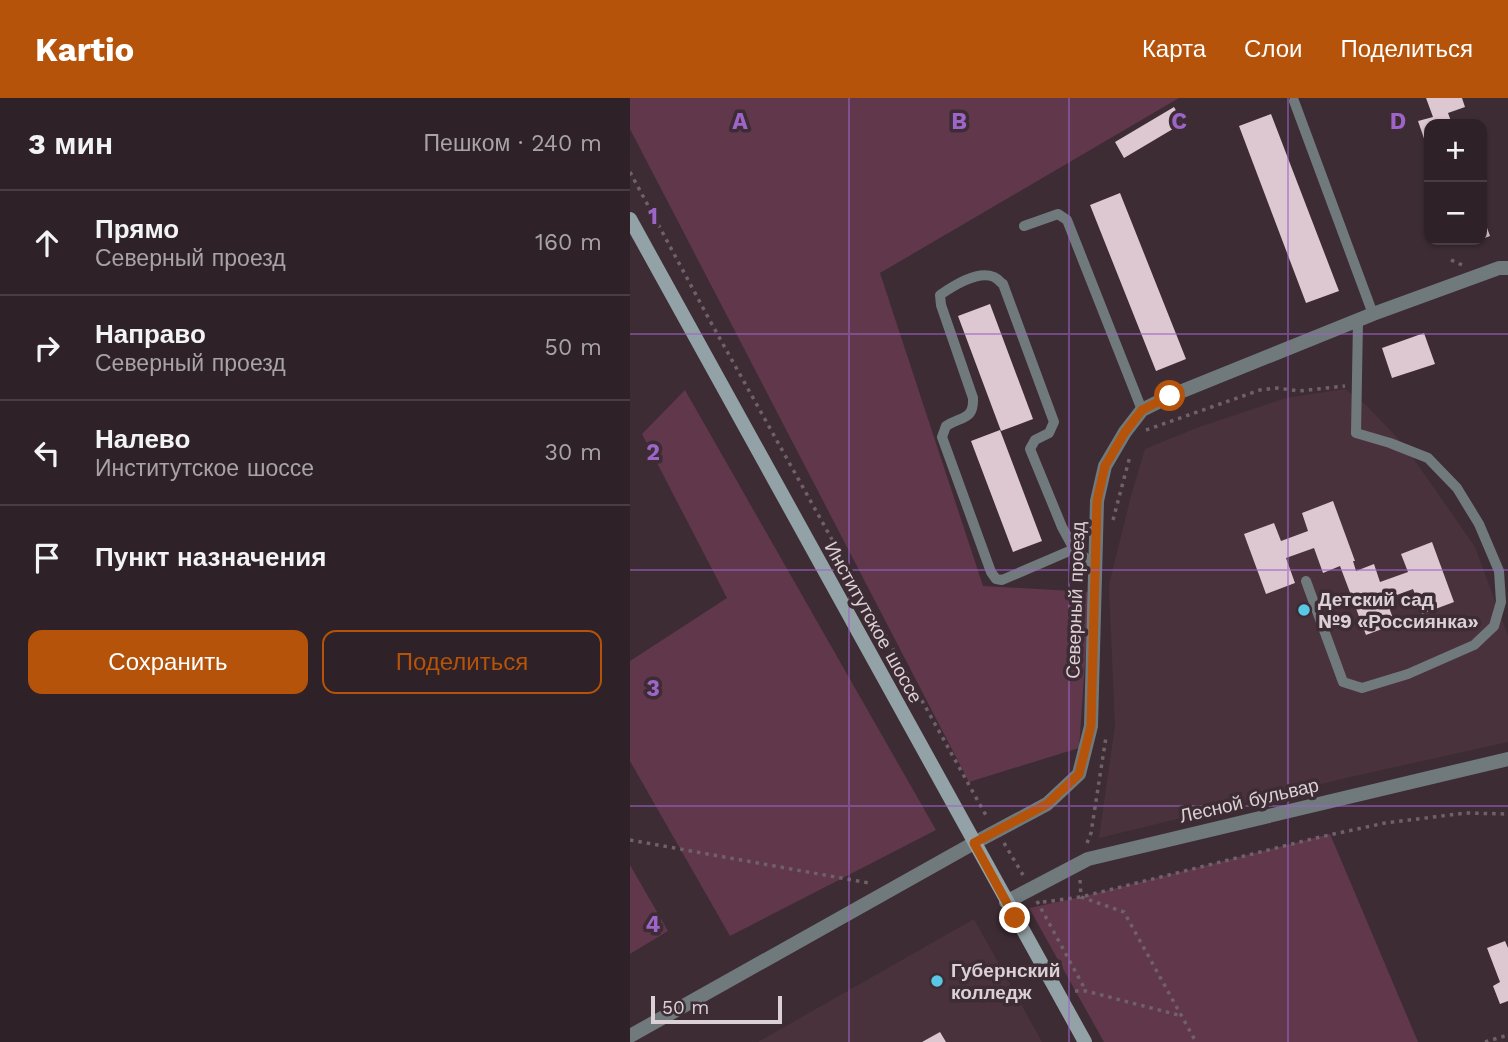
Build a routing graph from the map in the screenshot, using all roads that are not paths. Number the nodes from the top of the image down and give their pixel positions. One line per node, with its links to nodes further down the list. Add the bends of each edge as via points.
1 (1294, 101): 5 (lane)
2 (630, 219): 12 (street, Институтское шоссе)
3 (1024, 226): 7 (lane, via 1058,214 1067,220)
4 (1508, 268): 5 (street, Северный проезд)
5 (1373, 314): 6 (street, Северный проезд)
6 (1358, 321): 7 (street, Северный проезд); 10 (lane, via 1356,432 1428,458 1457,488 1499,571 1501,602 1494,626 1474,645 1362,688 1343,682)
7 (1142, 410): 9 (street, Северный проезд, via 1105,466 1097,501)
8 (1074, 548): 8 (lane, via 1030,449 1035,440 1049,433 1054,422 1003,284 981,275 940,296 973,409 946,425 942,437 996,579); 9 (lane)
9 (1096, 566): 12 (street, Северный проезд, via 1091,726 1079,774 1047,804)
10 (1306, 581)
11 (1508, 759): 13 (street, Лесной бульвар, via 1088,859)
12 (974, 843): 13 (street, Институтское шоссе); 14 (street, Северный проезд)
13 (1006, 902): 15 (street, Институтское шоссе)
14 (630, 1037)
15 (1084, 1042)

